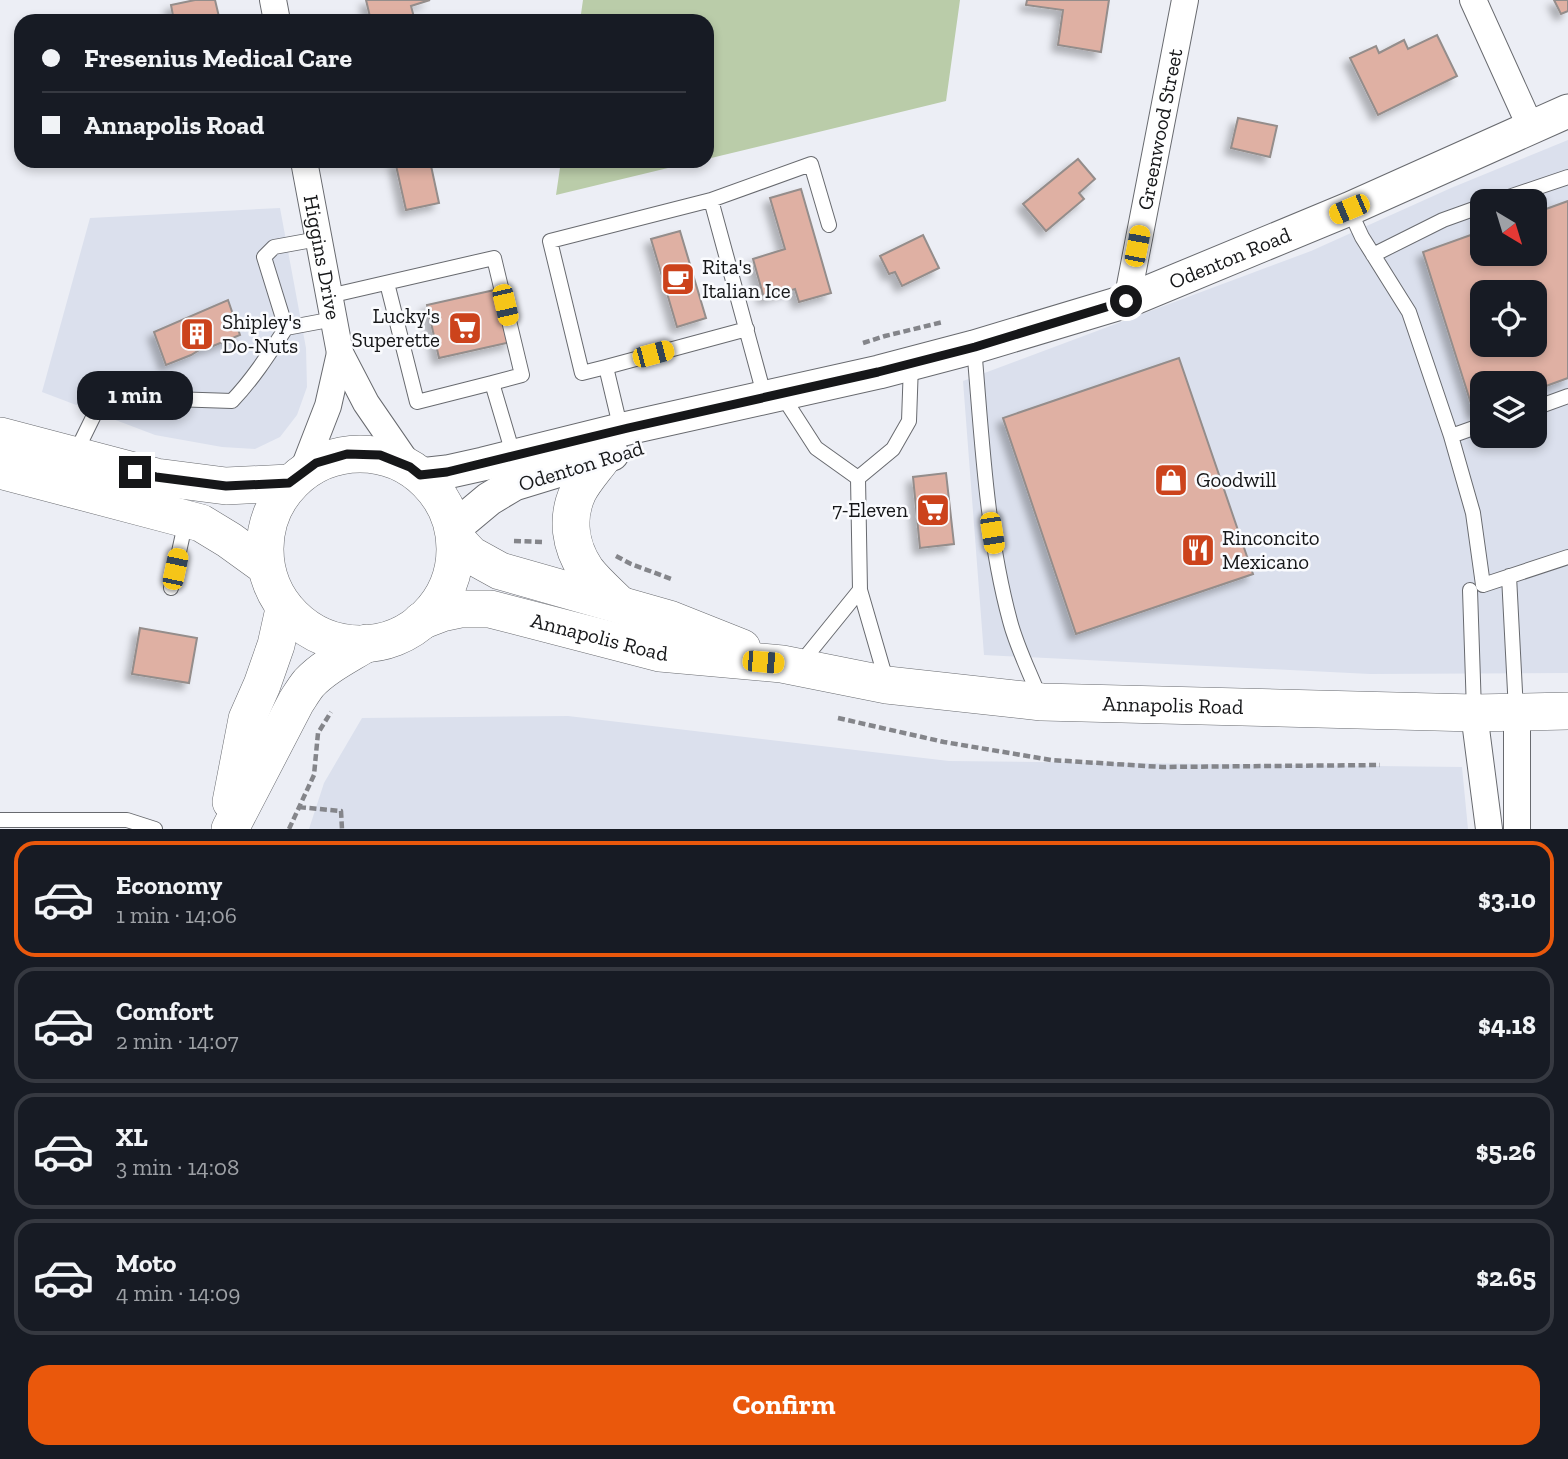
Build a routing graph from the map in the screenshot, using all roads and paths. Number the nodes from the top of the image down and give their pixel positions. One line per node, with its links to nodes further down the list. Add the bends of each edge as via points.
1 (1185, 0): 15 (street, Greenwood Street)
2 (1473, 0): 4 (street)
3 (1568, 111): 4 (street, Odenton Road)
4 (1531, 128): 9 (street, Odenton Road)
5 (305, 168): 12 (street, Higgins Drive)
6 (1568, 177): 7 (lane)
7 (1532, 189)
8 (711, 200): 11 (lane, via 811,164); 18 (lane); 22 (lane, via 551,241 582,373)
9 (1349, 209): 13 (lane); 15 (street, Odenton Road)
10 (1470, 210): 13 (lane)
11 (829, 225)
12 (318, 239): 16 (street, Higgins Drive); 17 (lane, via 274,247 264,257)
13 (1373, 256): 29 (lane, via 1409,312)
14 (387, 283): 16 (lane); 23 (lane, via 417,402); 23 (lane, via 494,258 522,375)
15 (1126, 301): 19 (street, Odenton Road)
16 (331, 308): 17 (lane); 20 (street, Higgins Drive)
17 (286, 328): 31 (lane, via 232,401 112,397 101,401)
18 (747, 328): 22 (lane); 25 (lane)
19 (975, 347): 21 (street, Odenton Road); 51 (lane, via 989,511 1000,577 1011,624)
20 (340, 353): 34 (street, Higgins Drive, via 366,403); 35 (street, Higgins Drive, via 328,406)
21 (911, 364): 25 (street, Odenton Road); 36 (lane, via 909,421 893,449)
22 (606, 367): 30 (lane)
23 (492, 383): 32 (lane)
24 (1568, 397): 26 (lane)
25 (776, 401): 30 (street, Odenton Road, via 724,424); 36 (lane, via 816,448)
26 (1547, 404)
27 (1470, 429): 29 (lane)
28 (0, 436): 31 (main road)
29 (1451, 436): 41 (lane, via 1473,513 1482,585)
30 (612, 444): 32 (street, Odenton Road); 38 (street, Odenton Road, via 514,484 489,499); 45 (main road, via 579,490 570,527 586,570)
31 (74, 456): 35 (main road, via 156,477 226,486)
32 (514, 457): 34 (street, Odenton Road, via 447,472)
33 (0, 470): 37 (main road)
34 (415, 471): 35 (main road, via 380,455 347,454 316,463); 38 (main road, via 440,495)
35 (296, 478): 40 (main road, via 275,503 265,534)
36 (858, 478): 43 (lane)
37 (187, 519): 40 (main road, via 201,523); 42 (lane)
38 (454, 533): 45 (main road, Annapolis Road, via 471,555 500,571); 47 (main road, via 453,571 445,592)
39 (1568, 557): 41 (lane)
40 (265, 566): 46 (main road)
41 (1510, 576): 54 (lane)
42 (171, 588)
43 (860, 590): 49 (lane); 50 (lane)
44 (1470, 590): 55 (lane)
45 (621, 606): 49 (main road, Annapolis Road, via 669,619)
46 (284, 608): 48 (main road, via 303,627 326,639); 61 (main road, via 276,645 247,719)
47 (421, 621): 48 (main road, via 382,642); 49 (main road, Annapolis Road, via 461,609 490,609 660,653)
48 (367, 643): 61 (main road, via 329,667 304,691)
49 (790, 666): 50 (main road, Annapolis Road)
50 (887, 685): 51 (main road, Annapolis Road)
51 (1042, 702): 55 (main road, Annapolis Road)
52 (1568, 711): 54 (main road, Annapolis Road)
53 (331, 712): 58 (path, via 318,733 314,775)
54 (1517, 712): 55 (main road, Annapolis Road); 65 (street)
55 (1474, 713): 64 (street)
56 (838, 718): 57 (path, via 1051,760 1162,767)
57 (1380, 765)
58 (299, 807): 62 (path); 63 (path, via 341,811)
59 (0, 820): 60 (lane, via 127,820)
60 (155, 829)
61 (228, 829)
62 (289, 829)
63 (342, 829)
64 (1489, 829)
65 (1517, 829)

